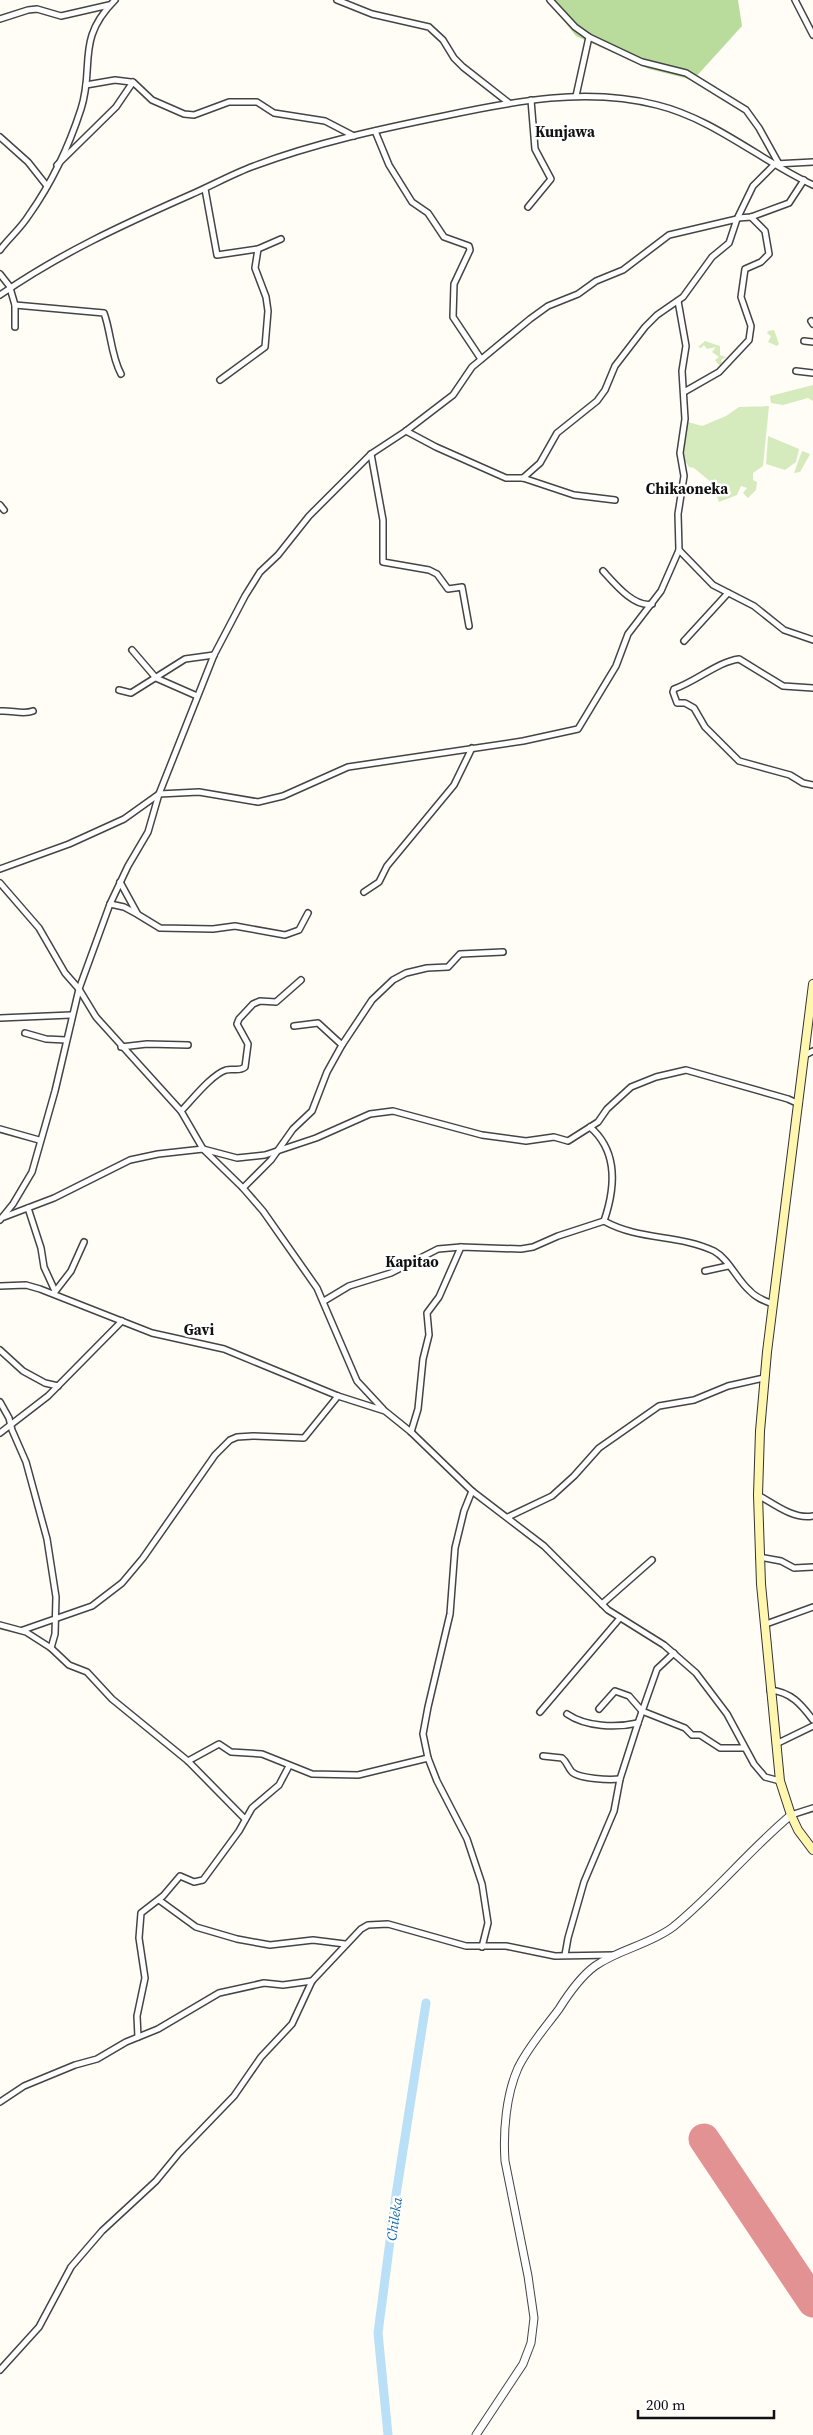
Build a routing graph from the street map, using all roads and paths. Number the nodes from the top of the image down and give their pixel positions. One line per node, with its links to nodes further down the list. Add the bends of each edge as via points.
1 (114, 0): 5 (street)
2 (337, 0): 13 (street, via 372,14 429,27 463,67)
3 (550, 0): 8 (street, via 575,27)
4 (796, 0): 7 (street)
5 (109, 5): 6 (street, via 61,16 37,9 28,10); 10 (street, via 89,39)
6 (0, 19)
7 (813, 35)
8 (589, 36): 11 (street); 18 (street, via 642,62 686,73 746,110)
9 (131, 82): 10 (street, via 115,80); 15 (street, via 152,100 184,114 194,115 229,102 257,102 274,113 325,121); 19 (street, via 116,107)
10 (86, 85): 19 (street, via 81,109)
11 (576, 96): 12 (street); 18 (street, via 645,102 674,110)
12 (531, 100): 13 (street); 24 (street, via 535,150 551,179)
13 (509, 102): 14 (street)
14 (375, 131): 15 (street); 38 (street, via 388,165 412,202 428,213 444,237 469,246 454,284 453,317)
15 (354, 136): 23 (street, via 253,166)
16 (0, 137): 22 (street, via 28,162)
17 (813, 162): 18 (street)
18 (777, 164): 20 (street); 26 (street, via 753,186)
19 (57, 165): 22 (street)
20 (804, 180): 21 (street); 25 (street, via 789,203)
21 (813, 185)
22 (47, 186): 29 (street, via 29,215)
23 (205, 188): 28 (street, via 217,255); 31 (street, via 104,234)
24 (528, 207)
25 (751, 218): 26 (street); 43 (street, via 765,231 769,254 761,262 745,269 741,297 751,326 749,340 714,375)
26 (738, 219): 33 (street, via 729,243 712,257 697,281); 38 (street, via 669,235 623,270 548,306)
27 (281, 240): 28 (street)
28 (258, 249): 42 (street, via 255,268 268,311 265,347)
29 (0, 250)
30 (0, 274): 31 (street)
31 (10, 288): 32 (street); 34 (street)
32 (0, 295)
33 (678, 301): 43 (street, via 686,346 682,371); 46 (street, via 645,327 618,362 597,401 555,435 544,458)
34 (15, 305): 35 (street); 41 (street, via 103,312)
35 (15, 327)
36 (804, 341): 37 (street)
37 (813, 342)
38 (481, 359): 44 (street, via 459,383 453,395)
39 (796, 371): 40 (street)
40 (813, 372)
41 (121, 374)
42 (220, 380)
43 (684, 392): 48 (street, via 685,419 680,453 684,476 678,514)
44 (406, 432): 45 (street); 46 (street, via 506,478)
45 (370, 454): 52 (street, via 383,520 383,562 429,570 448,589 462,588); 56 (street, via 260,572)
46 (523, 478): 47 (street, via 574,494)
47 (616, 500)
48 (678, 550): 50 (street, via 708,580); 51 (street, via 666,581)
49 (603, 571): 51 (street, via 636,601)
50 (728, 593): 53 (street, via 754,606 784,630); 54 (street)
51 (652, 604): 63 (street, via 628,634 616,666 578,729)
52 (469, 626)
53 (813, 640)
54 (684, 641)
55 (132, 650): 57 (street)
56 (214, 655): 57 (street, via 185,659); 60 (street)
57 (156, 678): 59 (street, via 131,693); 60 (street)
58 (813, 688): 64 (street, via 783,686 738,659 716,666 673,692 677,703 694,708 706,727 739,761)
59 (119, 690)
60 (197, 696): 65 (street)
61 (0, 711): 62 (street, via 13,710 22,714)
62 (33, 711)
63 (472, 748): 65 (street, via 348,767 283,796 258,802 199,792); 69 (street, via 454,785 387,866 382,878)
64 (813, 785)
65 (159, 794): 66 (street, via 124,819 69,844); 67 (street, via 148,832)
66 (0, 868)
67 (120, 882): 70 (street); 72 (street)
68 (0, 883): 76 (street, via 39,928)
69 (364, 892)
70 (110, 904): 72 (street); 76 (street)
71 (308, 913): 72 (street, via 300,930 285,935 234,926 160,928)
72 (138, 914)
73 (503, 952): 83 (street, via 460,954 448,967 417,970 393,980 372,1000)
74 (301, 980): 88 (street, via 276,1002 260,1001 246,1011 238,1024 248,1044 245,1067 226,1070)
75 (813, 984): 86 (main road)
76 (78, 989): 77 (street); 84 (street, via 96,1018)
77 (71, 1016): 78 (street); 81 (street)
78 (0, 1018)
79 (294, 1026): 83 (street, via 318,1023)
80 (25, 1032): 81 (street, via 46,1039)
81 (66, 1040): 93 (street)
82 (188, 1045): 84 (street)
83 (342, 1045): 95 (street, via 312,1111 293,1129)
84 (122, 1047): 88 (street)
85 (813, 1051): 86 (street)
86 (805, 1055): 87 (main road)
87 (799, 1104): 89 (street, via 686,1070 631,1087); 107 (main road)
88 (181, 1111): 94 (street)
89 (598, 1122): 90 (street); 92 (street)
90 (590, 1127): 92 (street); 95 (street, via 568,1142 554,1137 526,1140 482,1135 393,1111 379,1111)
91 (0, 1128): 93 (street)
92 (598, 1134): 99 (street, via 613,1168 610,1202)
93 (40, 1140): 98 (street, via 32,1172)
94 (203, 1149): 95 (street, via 237,1158); 96 (street); 97 (street, via 130,1160)
95 (278, 1152): 96 (street)
96 (243, 1188): 106 (street)
97 (28, 1208): 98 (street); 105 (street)
98 (2, 1219)
99 (604, 1221): 101 (street, via 534,1247 503,1250); 102 (street, via 651,1237 690,1242 715,1252)
100 (84, 1242): 105 (street, via 71,1271)
101 (461, 1247): 106 (street, via 433,1251 392,1273 348,1286); 117 (street, via 439,1297 427,1313 429,1335 418,1409)
102 (728, 1266): 103 (street); 107 (street, via 750,1292)
103 (704, 1271)
104 (0, 1286): 105 (street, via 26,1285)
105 (54, 1293): 108 (street)
106 (324, 1301): 114 (street, via 357,1380)
107 (773, 1304): 110 (main road)
108 (122, 1321): 111 (street); 112 (street, via 168,1338 224,1349)
109 (0, 1350): 111 (street, via 23,1371)
110 (764, 1378): 119 (main road); 121 (street, via 728,1386 694,1400 659,1406 599,1448 552,1496)
111 (58, 1386): 115 (street)
112 (338, 1396): 114 (street); 127 (street, via 304,1438 237,1437 226,1443 128,1576 96,1604)
113 (0, 1402): 115 (street)
114 (385, 1411): 117 (street)
115 (11, 1424): 116 (street); 127 (street, via 26,1462 47,1539 55,1587)
116 (0, 1432)
117 (411, 1432): 118 (street)
118 (472, 1491): 121 (street); 145 (street, via 455,1548 450,1614 424,1727)
119 (758, 1495): 120 (street, via 789,1512 803,1517); 122 (main road)
120 (813, 1516)
121 (508, 1517): 125 (street, via 544,1546)
122 (759, 1557): 124 (street, via 781,1561 794,1568); 129 (main road)
123 (652, 1560): 125 (street)
124 (813, 1567)
125 (602, 1604): 128 (street)
126 (813, 1606): 129 (street)
127 (55, 1618): 131 (street); 132 (street)
128 (620, 1618): 133 (street); 137 (street)
129 (766, 1624): 134 (main road)
130 (0, 1625): 131 (street)
131 (22, 1630): 132 (street)
132 (51, 1648): 146 (street, via 69,1665 87,1672 112,1699)
133 (674, 1653): 136 (street, via 657,1669); 143 (street, via 696,1673 718,1701)
134 (770, 1690): 139 (street, via 787,1693); 142 (main road)
135 (599, 1708): 136 (street, via 615,1691 629,1696)
136 (642, 1711): 140 (street); 143 (street, via 685,1728 692,1735 700,1735 720,1748)
137 (540, 1712)
138 (567, 1714): 140 (street, via 579,1722 618,1727)
139 (813, 1720)
140 (638, 1723): 148 (street)
141 (813, 1726): 142 (street)
142 (776, 1744): 149 (main road)
143 (744, 1748): 149 (street, via 765,1777)
144 (543, 1756): 148 (street, via 562,1758 571,1771 582,1775)
145 (428, 1758): 147 (street, via 348,1776 312,1774); 156 (street, via 467,1839 482,1884 488,1923)
146 (188, 1761): 147 (street, via 219,1744 231,1752 262,1754); 152 (street)
147 (289, 1766): 152 (street, via 279,1785 257,1802)
148 (620, 1779): 157 (street, via 614,1811 580,1895)
149 (780, 1781): 151 (main road)
150 (813, 1808): 151 (street)
151 (791, 1815): 153 (main road); 158 (street, via 672,1927 660,1936)
152 (245, 1819): 154 (street, via 203,1880 194,1882 180,1876)
153 (813, 1850)
154 (159, 1900): 155 (street, via 196,1927 237,1939 264,1945 313,1940); 160 (street, via 141,1913 139,1938 145,1978 137,2016)
155 (345, 1944): 156 (street, via 368,1925 388,1924 453,1943); 159 (street)
156 (482, 1947): 157 (street, via 506,1946 546,1955)
157 (565, 1955): 158 (street)
158 (617, 1955): 163 (street, via 594,1967 580,1980 526,2054 512,2088 506,2121 505,2161 534,2318 531,2343 523,2364)
159 (312, 1981): 160 (street, via 284,1985 264,1983 219,1993 158,2029); 162 (street, via 292,2024 261,2057 227,2104 71,2266 39,2327)
160 (138, 2037): 161 (street, via 97,2059 24,2086)
161 (0, 2102)
162 (0, 2370)
163 (476, 2435)

